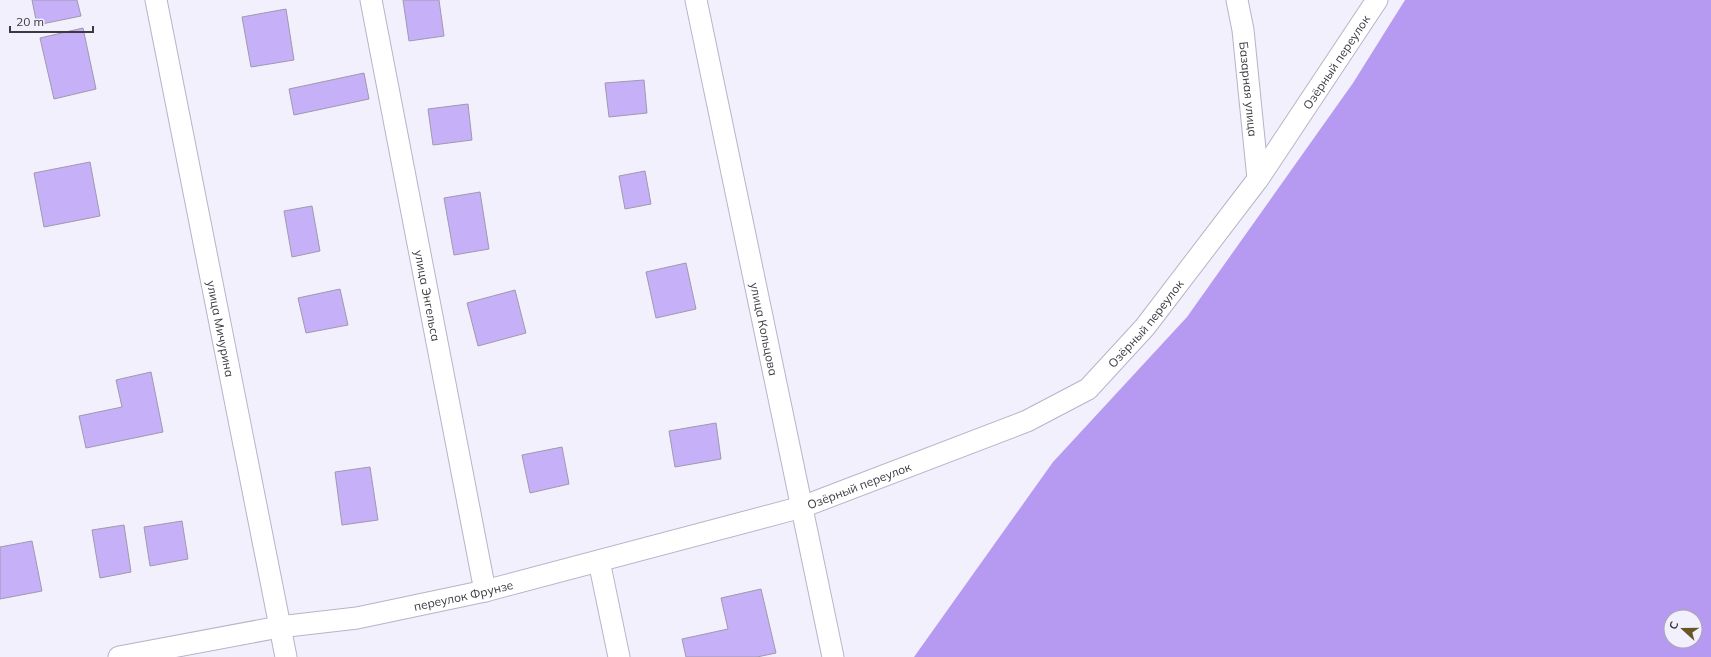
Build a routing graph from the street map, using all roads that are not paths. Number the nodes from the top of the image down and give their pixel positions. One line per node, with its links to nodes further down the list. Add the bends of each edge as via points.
1 (156, 0): 10 (street, улица Мичурина)
2 (370, 0): 9 (street, улица Энгельса)
3 (696, 0): 7 (street, улица Кольцова)
4 (1236, 0): 6 (street, Базарная улица, via 1243,30)
5 (1377, 0): 6 (street, Озёрный переулок)
6 (1258, 179): 7 (street, Озёрный переулок, via 1145,327 1088,389 1027,421)
7 (802, 507): 8 (street, переулок Фрунзе); 14 (street, улица Кольцова)
8 (599, 561): 9 (street, переулок Фрунзе); 13 (street)
9 (485, 591): 10 (street, переулок Фрунзе, via 357,618)
10 (279, 626): 11 (street, переулок Фрунзе); 12 (street, улица Мичурина)
11 (119, 657)
12 (286, 657)
13 (619, 657)
14 (833, 657)

